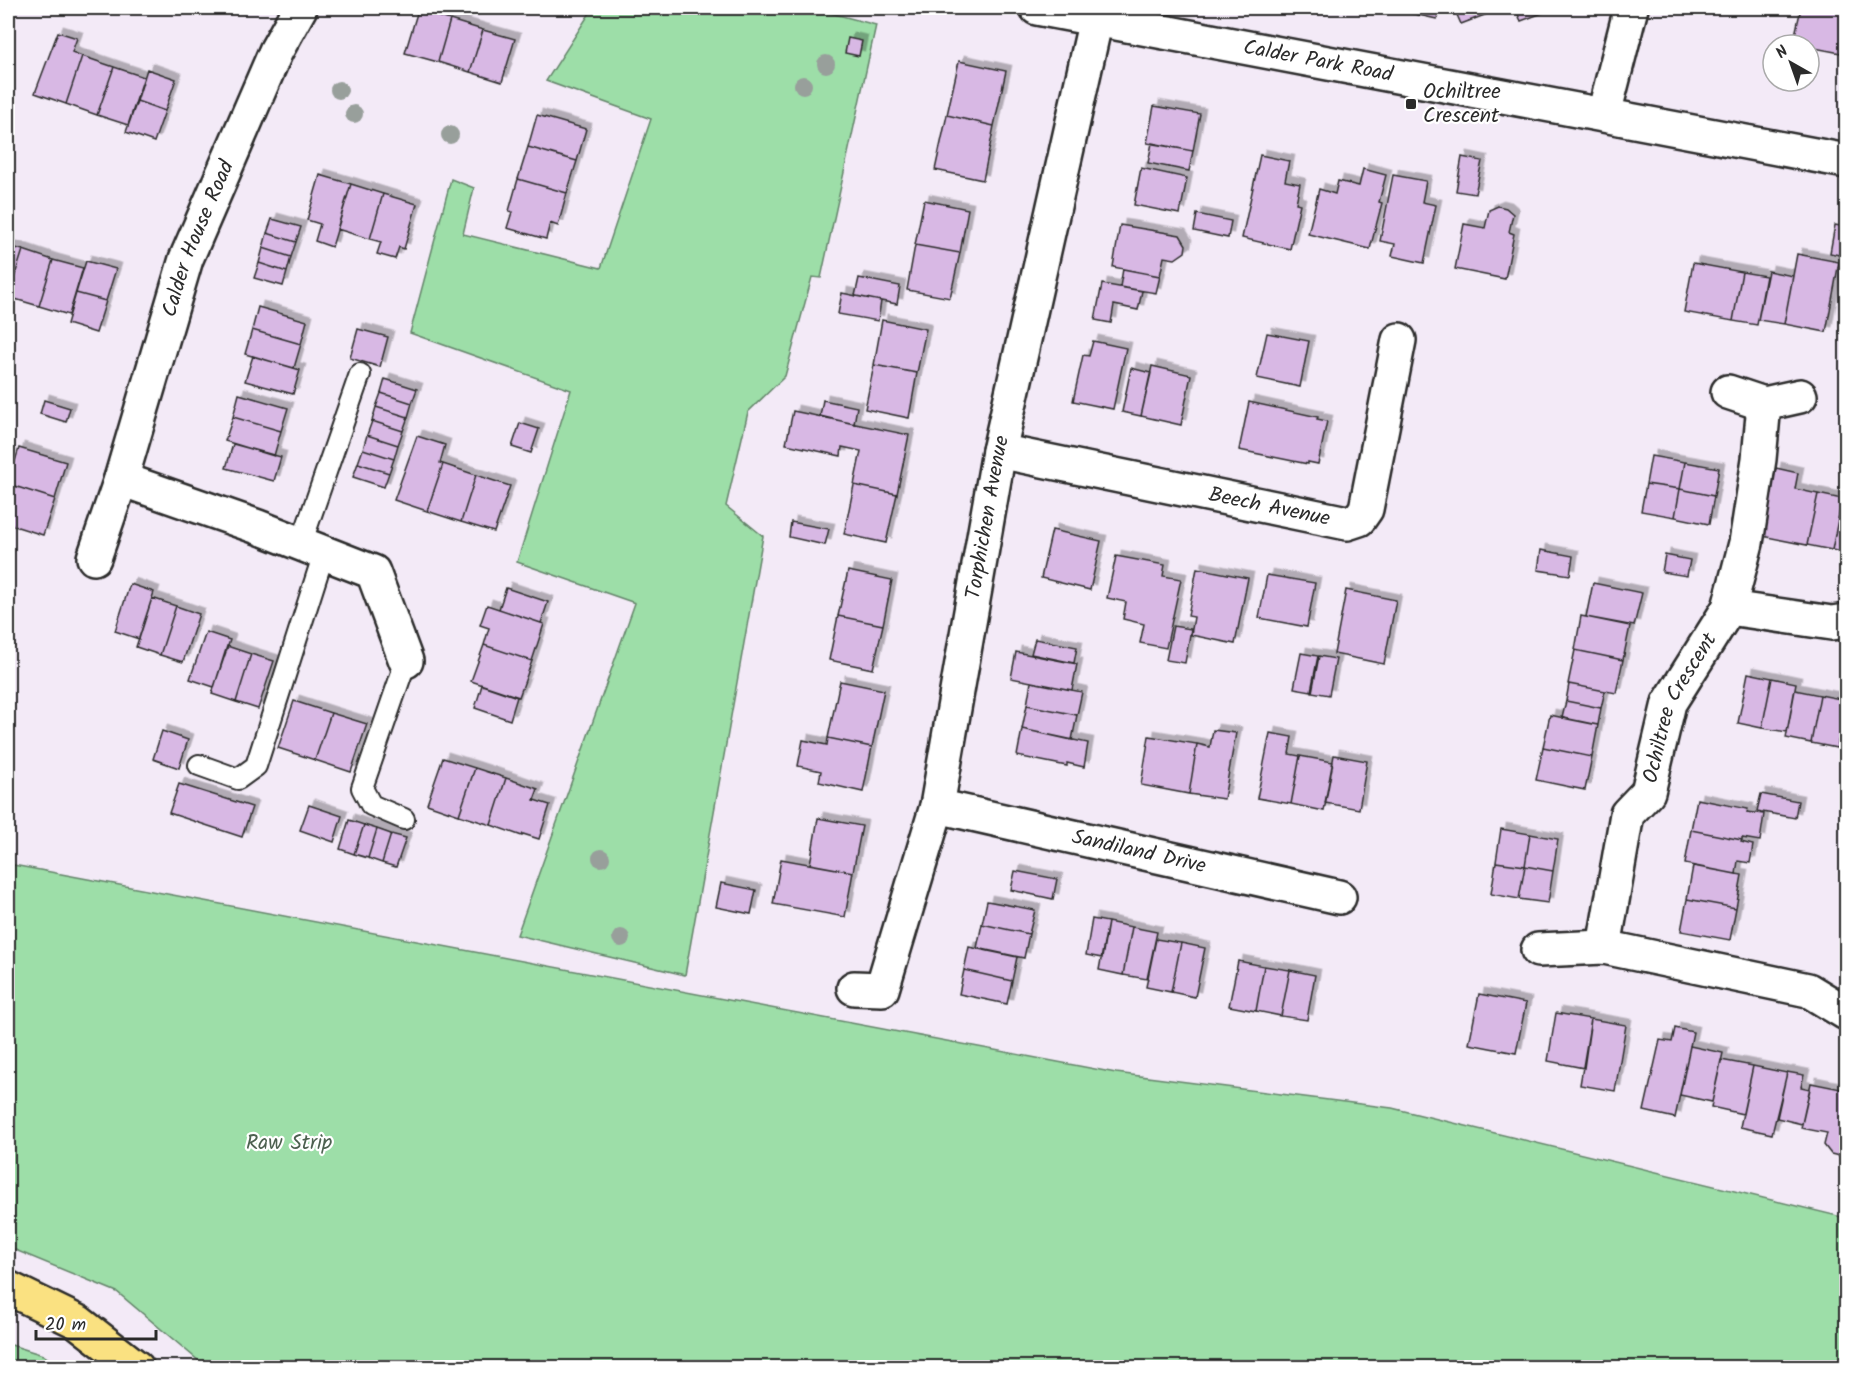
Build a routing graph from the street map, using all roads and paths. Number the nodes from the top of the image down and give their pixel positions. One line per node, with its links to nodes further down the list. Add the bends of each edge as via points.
1 (300, 8): 13 (street, Calder House Road, via 276,51 186,259)
2 (1037, 8): 4 (street, Calder Park Road)
3 (1631, 8): 5 (street)
4 (1096, 19): 5 (street, Calder Park Road); 12 (street, Torphichen Avenue)
5 (1604, 114): 6 (street, Calder Park Road)
6 (1846, 161)
7 (1399, 340): 12 (street, Beech Avenue, via 1365,509 1359,519 1347,523)
8 (360, 374): 14 (lane)
9 (1728, 392): 11 (street)
10 (1800, 396): 11 (street)
11 (1764, 404): 16 (street, Ochiltree Crescent, via 1746,543)
12 (999, 451): 20 (street, Torphichen Avenue)
13 (121, 479): 14 (street); 15 (street, Calder House Road)
14 (313, 549): 18 (street, via 373,572); 19 (lane, via 256,766 238,779)
15 (94, 558)
16 (1728, 608): 17 (street, Ochiltree Crescent, via 1832,623); 23 (street, Ochiltree Crescent, via 1669,703 1648,792 1627,814)
17 (1846, 621)
18 (406, 661): 21 (lane, via 362,788 371,805)
19 (198, 765)
20 (937, 806): 22 (street, Sandiland Drive); 25 (street, Torphichen Avenue, via 882,989)
21 (404, 819)
22 (1339, 897)
23 (1604, 947): 24 (street); 26 (street, via 1808,990)
24 (1538, 950)
25 (854, 988)
26 (1846, 1013)
27 (8, 1288): 28 (main road, via 78,1322)
28 (137, 1368)

